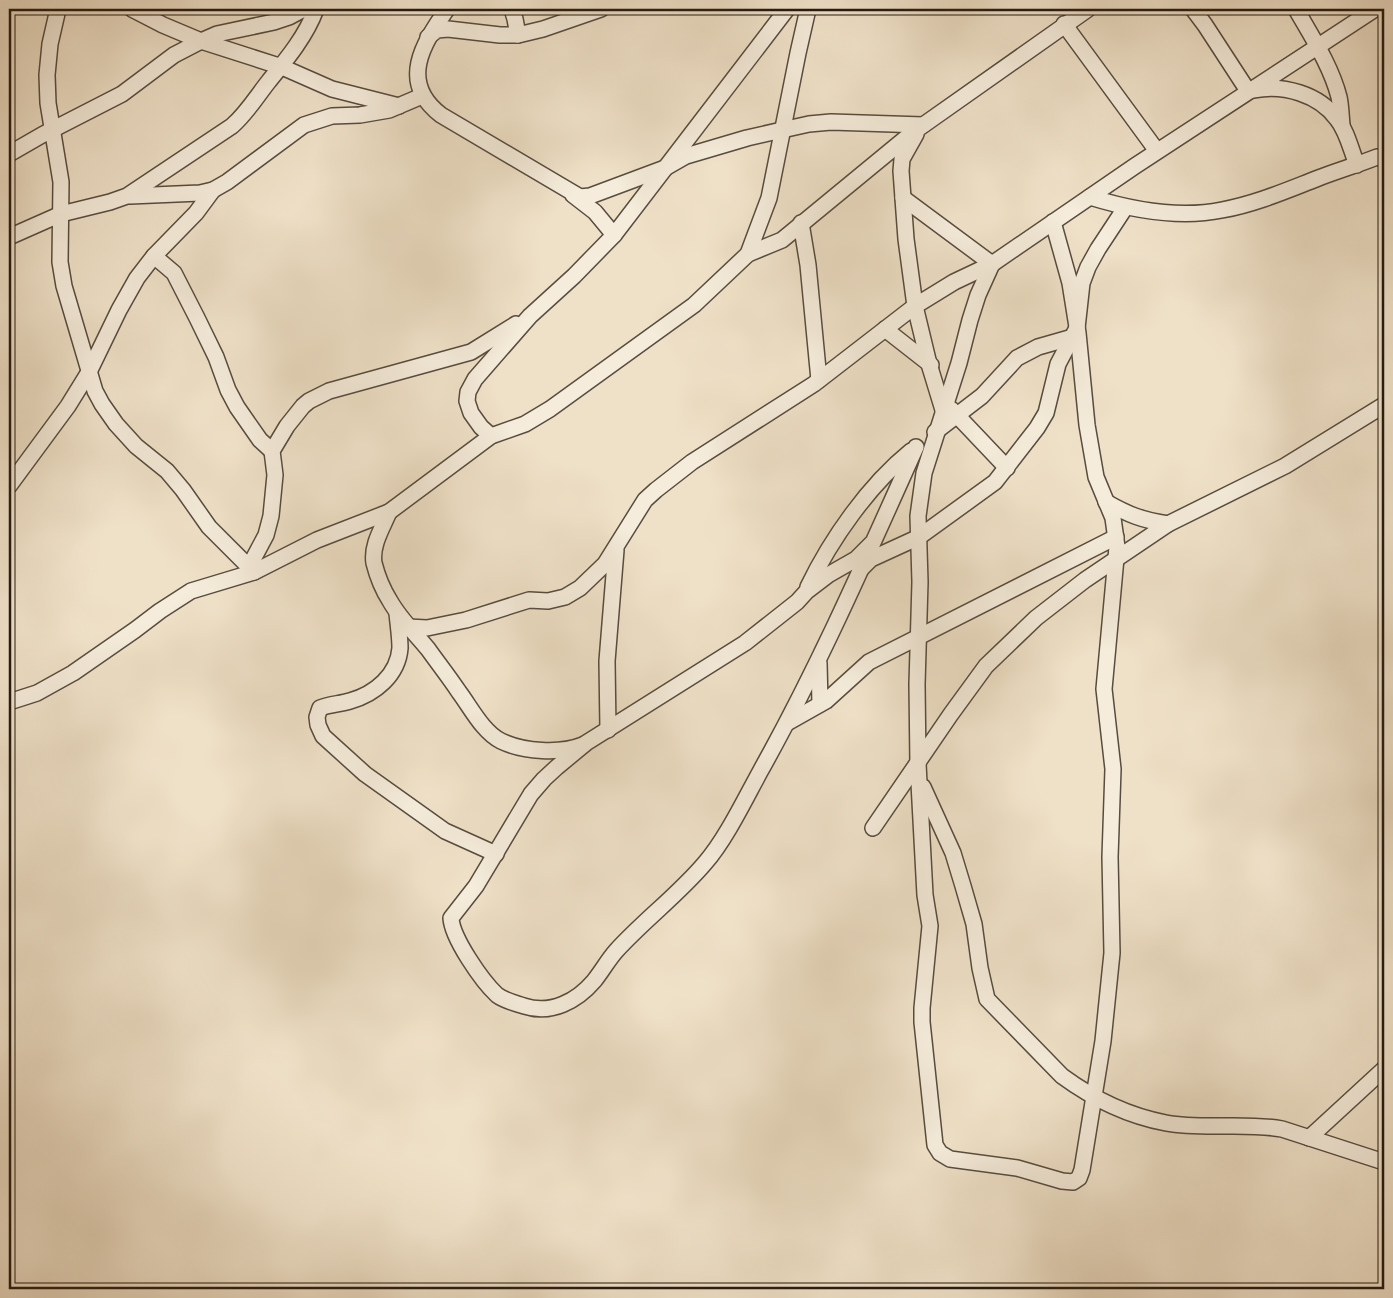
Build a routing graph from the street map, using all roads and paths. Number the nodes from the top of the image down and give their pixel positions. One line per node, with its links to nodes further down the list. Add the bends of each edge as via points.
1 (58, 9): 24 (street, via 47,60 48,103)
2 (132, 9): 17 (street)
3 (304, 9): 17 (street, via 274,22 217,34)
4 (316, 9): 19 (street)
5 (447, 9): 16 (street)
6 (512, 9): 15 (street)
7 (601, 9): 15 (street)
8 (787, 9): 31 (street)
9 (808, 9): 26 (street)
10 (1088, 9): 14 (street)
11 (1193, 9): 20 (street)
12 (1296, 9): 18 (street)
13 (1375, 9): 18 (street)
14 (1064, 24): 23 (street); 27 (street)
15 (518, 35): 16 (street, via 448,29 437,30)
16 (427, 38): 21 (street, via 419,59 418,84)
17 (201, 41): 19 (street); 24 (street, via 174,55 122,94)
18 (1318, 47): 20 (street); 25 (street, via 1339,98)
19 (282, 67): 22 (street, via 332,89); 34 (street, via 240,119)
20 (1248, 92): 25 (street, via 1267,87 1300,94 1320,102 1332,112); 27 (street)
21 (422, 96): 22 (street); 33 (street, via 441,115)
22 (399, 106): 32 (street, via 377,113 332,116 304,125)
23 (923, 125): 26 (street, via 831,122); 36 (street, via 902,159); 40 (street)
24 (53, 129): 28 (street); 38 (street, via 61,182)
25 (1342, 129): 30 (street)
26 (782, 130): 31 (street, via 686,156); 43 (street, via 769,198)
27 (1157, 151): 35 (street)
28 (9, 154)
29 (1382, 161): 30 (street)
30 (1357, 165): 37 (street, via 1255,202 1220,211 1187,214)
31 (665, 168): 33 (street, via 590,196 580,197); 41 (street)
32 (213, 190): 34 (street); 44 (street, via 196,213)
33 (570, 192): 41 (street, via 595,212)
34 (127, 196): 38 (street)
35 (1090, 197): 37 (street); 39 (street)
36 (903, 198): 45 (street); 46 (street)
37 (1124, 208): 49 (street, via 1085,275)
38 (61, 214): 42 (street); 51 (street, via 61,270)
39 (1053, 222): 45 (street); 49 (street, via 1070,283)
40 (802, 224): 43 (street, via 782,240); 52 (street)
41 (614, 235): 47 (street)
42 (9, 238)
43 (748, 254): 57 (street, via 694,305 574,393 525,424)
44 (154, 256): 51 (street, via 119,310); 59 (street, via 174,274 237,407 260,440)
45 (992, 264): 46 (street); 53 (street, via 972,312)
46 (915, 306): 48 (street); 50 (street)
47 (530, 316): 57 (street, via 475,379 468,392 471,413); 59 (street, via 471,352 357,382 309,401 287,426)
48 (885, 329): 50 (street); 52 (street)
49 (1075, 333): 55 (street, via 1017,358 991,388); 60 (street, via 1058,364 1043,420); 62 (street, via 1086,425 1096,477)
50 (929, 364): 53 (street); 55 (street)
51 (89, 372): 61 (street); 70 (street, via 102,404 116,424 136,446 167,471 209,527)
52 (819, 380): 68 (street, via 692,462 656,490 645,500)
53 (954, 380): 55 (street)
54 (1384, 405): 64 (street, via 1285,466)
55 (948, 409): 56 (street); 60 (street)
56 (937, 431): 58 (street); 65 (street, via 924,473 918,516)
57 (491, 436): 63 (street)
58 (916, 448): 67 (street); 72 (street, via 874,487 851,516 822,560)
59 (272, 451): 70 (street, via 275,475 271,516)
60 (1007, 468): 65 (street, via 994,482)
61 (9, 486)
62 (1106, 502): 64 (street, via 1129,516); 66 (street)
63 (389, 512): 70 (street); 73 (street, via 376,542 374,560 388,600)
64 (1168, 524): 69 (street)
65 (919, 537): 71 (street, via 871,559); 75 (street)
66 (1116, 537): 69 (street); 75 (street)
67 (872, 543): 71 (street); 72 (street, via 856,559)
68 (616, 546): 74 (street, via 605,564 580,588 565,597 548,601 529,600 466,620 426,628); 80 (street, via 607,661)
69 (1116, 560): 82 (street, via 1036,618 986,666); 87 (street, via 1104,689 1113,769 1110,857 1112,953)
70 (252, 569): 77 (street, via 191,591 73,673 37,693)
71 (860, 571): 76 (street)
72 (807, 591): 80 (street, via 745,643)
73 (397, 613): 74 (street); 85 (street, via 400,648 397,664 386,681 368,694 320,708 318,725 323,736 365,774 409,806 445,831)
74 (408, 627): 81 (street, via 485,727 500,741 541,750 578,747)
75 (918, 637): 78 (street, via 869,662); 82 (street)
76 (818, 661): 78 (street); 79 (street)
77 (9, 702)
78 (820, 704): 79 (street)
79 (786, 723): 85 (street, via 706,862 615,952 593,982 562,1006 530,1008 502,999 478,972 451,926 451,918)
80 (608, 730): 81 (street)
81 (586, 743): 85 (street, via 531,794)
82 (918, 764): 83 (street); 84 (street)
83 (920, 779): 87 (street, via 941,825 974,924 987,1000 1062,1076); 87 (street, via 925,894 930,926 922,1022 935,1145 950,1159 1017,1168 1073,1182 1082,1170)
84 (873, 828)
85 (496, 854)
86 (1384, 1069): 88 (street)
87 (1094, 1096): 88 (street, via 1114,1107 1167,1123 1264,1126)
88 (1309, 1138): 89 (street)
89 (1384, 1162)

